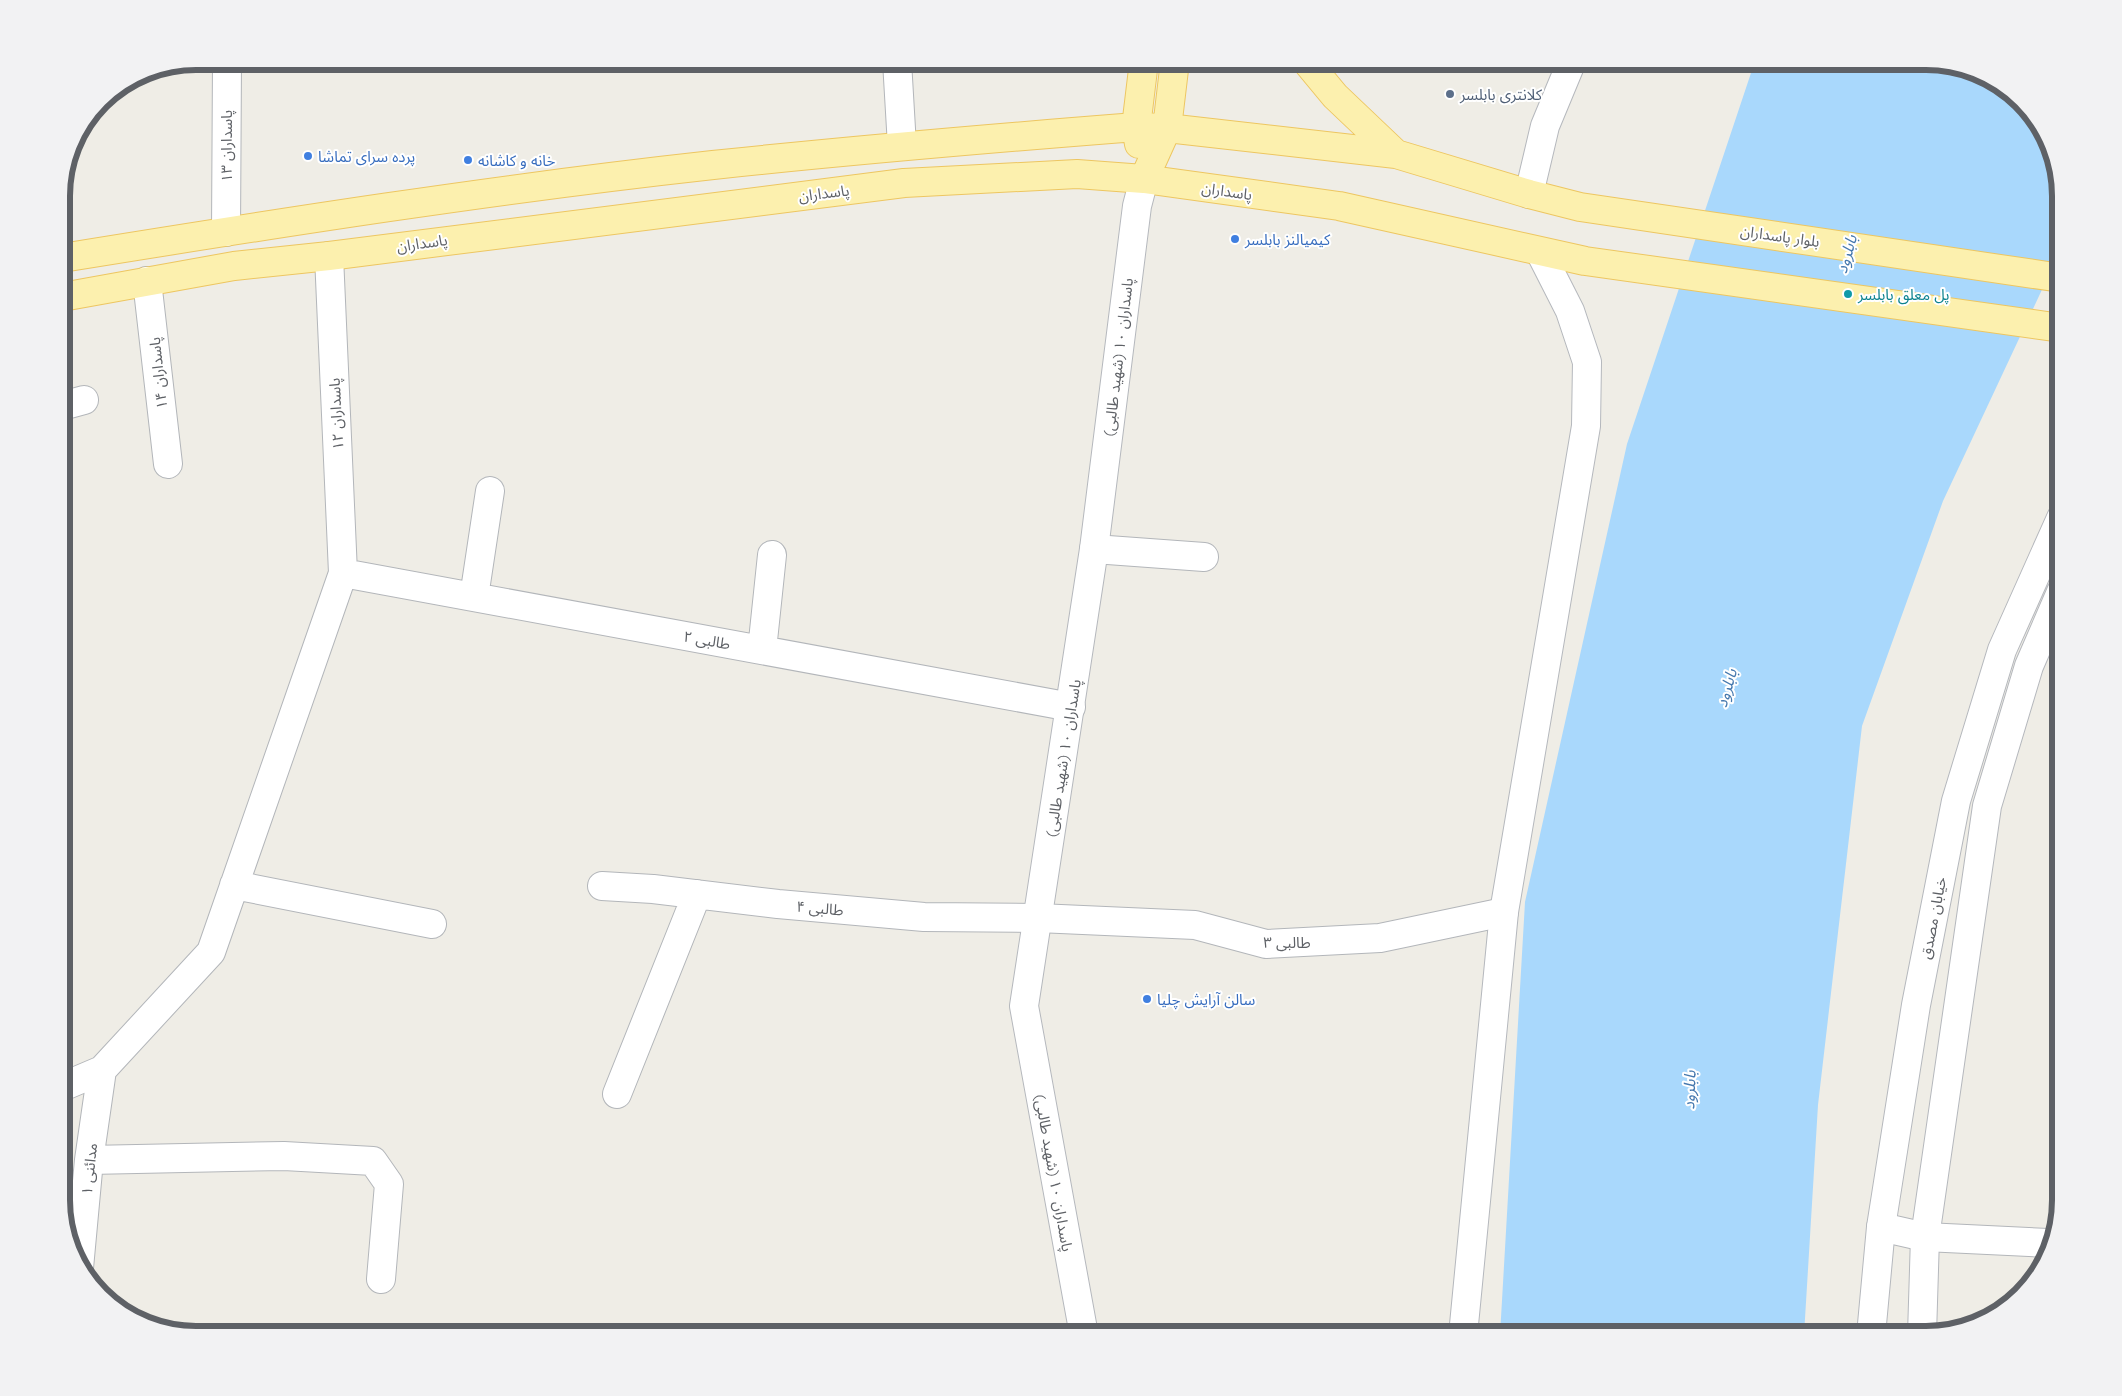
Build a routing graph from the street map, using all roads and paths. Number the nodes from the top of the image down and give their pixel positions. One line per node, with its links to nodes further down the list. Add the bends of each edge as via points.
1 (227, 70): 13 (street, پاسداران ۱۳)
2 (898, 70): 9 (street)
3 (1143, 70): 7 (main road)
4 (1174, 70): 8 (main road)
5 (1313, 70): 10 (main road, via 1335,96)
6 (1568, 70): 12 (street, via 1546,126)
7 (1136, 127): 8 (main road); 9 (main road); 11 (main road)
8 (1166, 128): 10 (main road); 11 (main road)
9 (902, 146): 13 (main road, via 574,183)
10 (1396, 154): 12 (main road)
11 (1144, 179): 14 (main road, پاسداران, via 1339,206); 15 (main road, پاسداران, via 1077,174 904,183); 24 (street, پاسداران ۱۰ (شهید طالبی), via 1137,206)
12 (1529, 194): 17 (main road, بلوار پاسداران, via 1580,207)
13 (226, 232): 16 (main road)
14 (1540, 252): 20 (main road, پاسداران); 35 (street, via 1570,311 1587,362 1586,426)
15 (329, 256): 18 (main road, پاسداران, via 234,266); 27 (street, پاسداران ۱۲)
16 (70, 257)
17 (2052, 277)
18 (147, 281): 19 (main road, پاسداران); 21 (street, پاسداران ۱۴)
19 (70, 295)
20 (2052, 327)
21 (168, 464)
22 (490, 491): 28 (street)
23 (2052, 538): 42 (street, خیابان مصدق, via 2002,650 1956,801 1916,1005)
24 (1094, 549): 26 (street); 31 (street, پاسداران ۱۰ (شهید طالبی))
25 (772, 556): 30 (street)
26 (1204, 557)
27 (343, 573): 28 (street, طالبی ۲); 32 (street)
28 (474, 597): 30 (street, طالبی ۲)
29 (2052, 613): 43 (street, via 2029,666 1987,806)
30 (762, 650): 31 (street, طالبی ۲)
31 (1071, 707): 36 (street, پاسداران ۱۰ (شهید طالبی))
32 (234, 885): 37 (street); 38 (street, via 211,952)
33 (602, 886): 34 (street, طالبی ۴)
34 (697, 894): 36 (street, طالبی ۴, via 924,917); 40 (street)
35 (1504, 912): 36 (street, طالبی ۳, via 1380,938 1266,944 1195,925); 48 (street)
36 (1038, 918): 47 (street, پاسداران ۱۰ (شهید طالبی), via 1024,1006)
37 (432, 924)
38 (102, 1070): 39 (street); 41 (street, مدائنی ۱)
39 (70, 1084)
40 (617, 1094)
41 (89, 1160): 45 (street, مدائنی ۱); 46 (street, via 284,1156 373,1161 389,1184)
42 (1881, 1227): 43 (street); 49 (street, خیابان مصدق)
43 (1925, 1237): 44 (street); 50 (street)
44 (2044, 1243)
45 (81, 1252)
46 (381, 1279)
47 (1082, 1326)
48 (1464, 1326)
49 (1872, 1326)
50 (1922, 1326)

